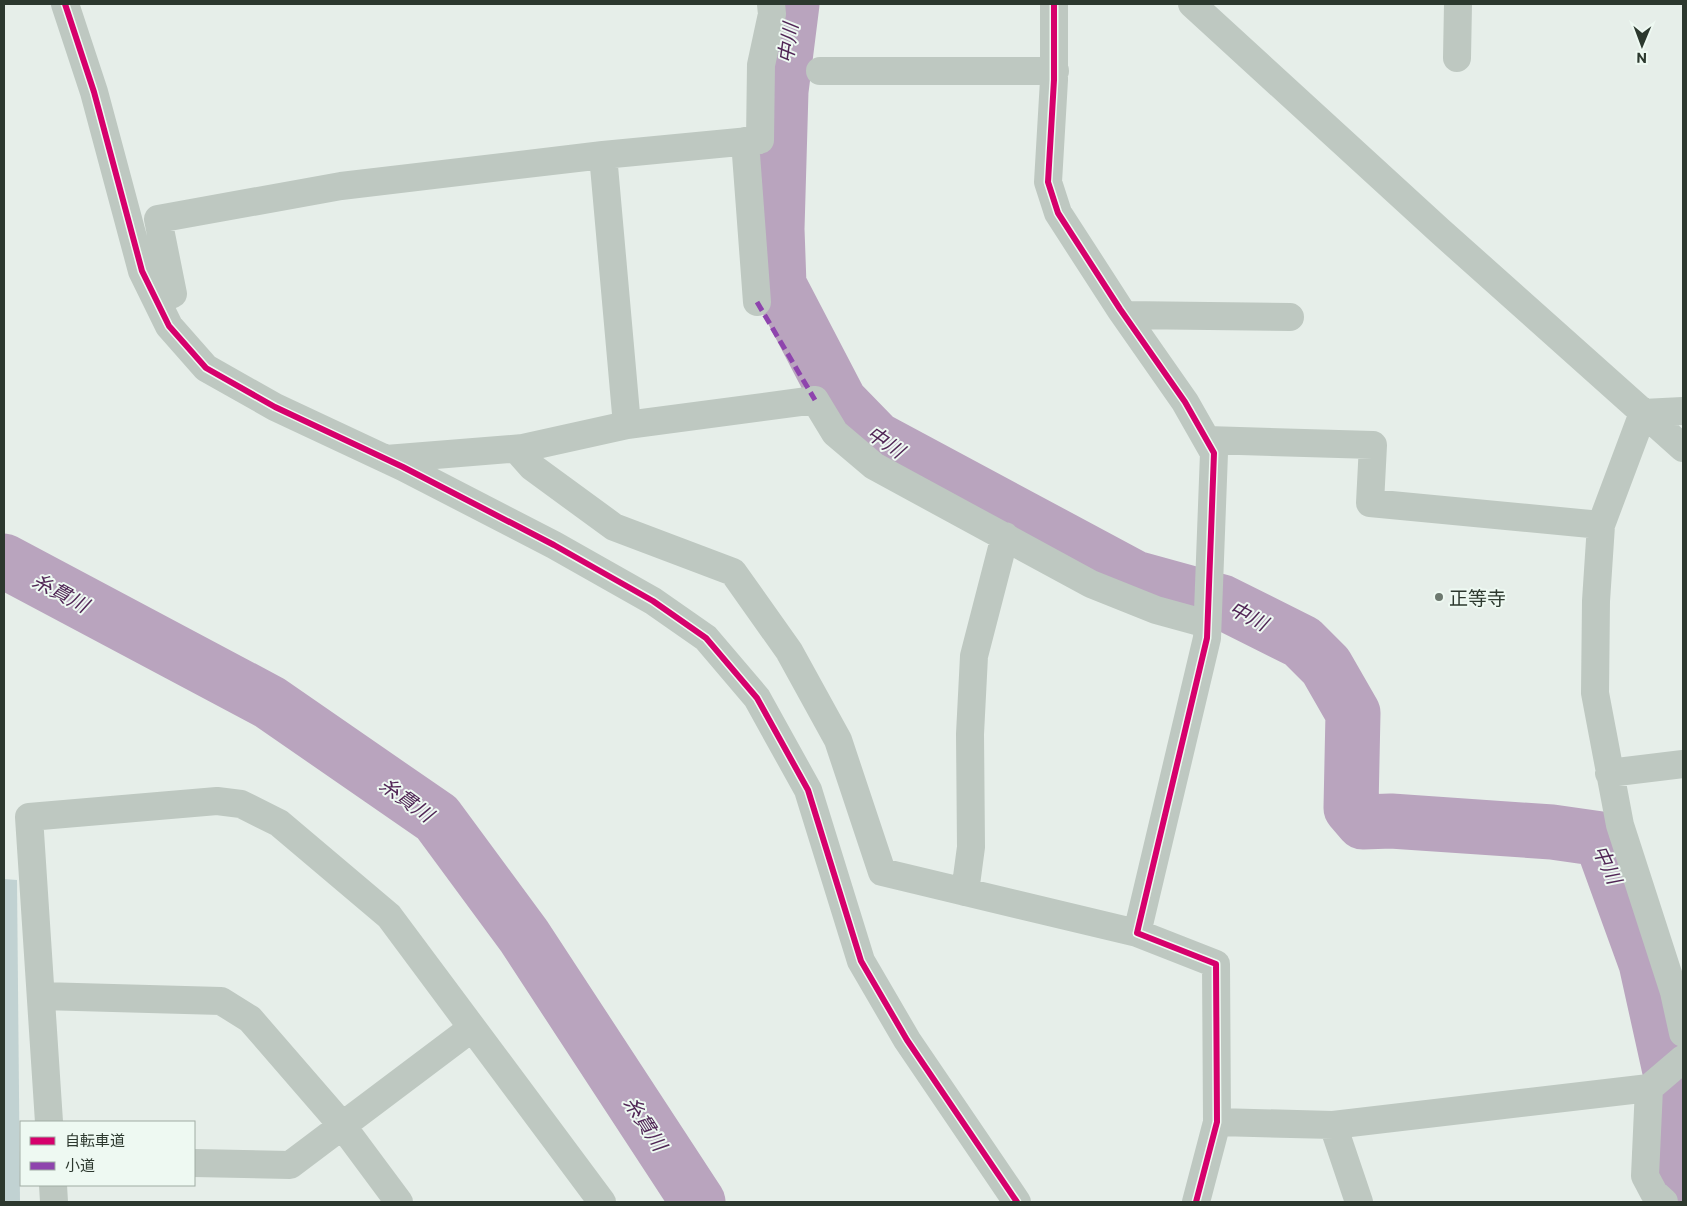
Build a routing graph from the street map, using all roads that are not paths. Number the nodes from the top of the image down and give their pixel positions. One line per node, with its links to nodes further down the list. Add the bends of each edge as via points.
1 (65, 4): 11 (street, via 94,92 142,271)
2 (772, 4): 9 (street, via 761,65 760,140)
3 (1054, 4): 8 (street)
4 (1192, 4): 16 (street)
5 (1458, 4): 6 (street)
6 (1457, 58)
7 (820, 71): 8 (street)
8 (1055, 71): 13 (street, via 1048,182 1058,214)
9 (745, 141): 10 (street); 12 (street)
10 (603, 155): 11 (street, via 342,186 158,219 174,294); 17 (street)
11 (157, 301): 21 (street, via 169,326 206,368 275,407)
12 (757, 302)
13 (1125, 315): 14 (street); 18 (street)
14 (1290, 317)
15 (1683, 411): 16 (street)
16 (1643, 413): 19 (street); 22 (street)
17 (627, 425): 20 (street); 23 (street, via 816,400 835,433 874,466)
18 (1207, 440): 22 (street, via 1373,445 1370,503); 24 (street, via 1214,453)
19 (1683, 448)
20 (516, 449): 21 (street); 27 (street, via 532,467 614,527 732,572 789,651 838,740 882,872)
21 (386, 459): 43 (street, via 554,545 653,601 706,638 757,698 808,790 861,961 907,1040)
22 (1601, 526): 26 (street, via 1595,693)
23 (1005, 536): 24 (street, via 1091,584 1156,610); 27 (street, via 974,656 970,734 971,847)
24 (1207, 624): 28 (street, via 1207,638)
25 (1683, 764): 26 (street)
26 (1609, 774): 31 (street, via 1620,825 1674,992)
27 (965, 892): 28 (street)
28 (1137, 933): 35 (street, via 1216,964)
29 (41, 996): 30 (street, via 29,817 217,801 241,804 279,823 389,916); 34 (street); 36 (street, via 220,1001 250,1018)
30 (472, 1028): 36 (street); 42 (street)
31 (1683, 1033)
32 (1683, 1059): 33 (street)
33 (1649, 1088): 37 (street); 46 (street, via 1645,1176 1654,1193)
34 (49, 1121)
35 (1217, 1122): 37 (street); 44 (street)
36 (341, 1124): 38 (street, via 290,1165); 41 (street)
37 (1333, 1125): 45 (street)
38 (195, 1163)
39 (53, 1186): 40 (street)
40 (54, 1202)
41 (399, 1202)
42 (602, 1202)
43 (1017, 1202)
44 (1196, 1202)
45 (1358, 1202)
46 (1664, 1202)

